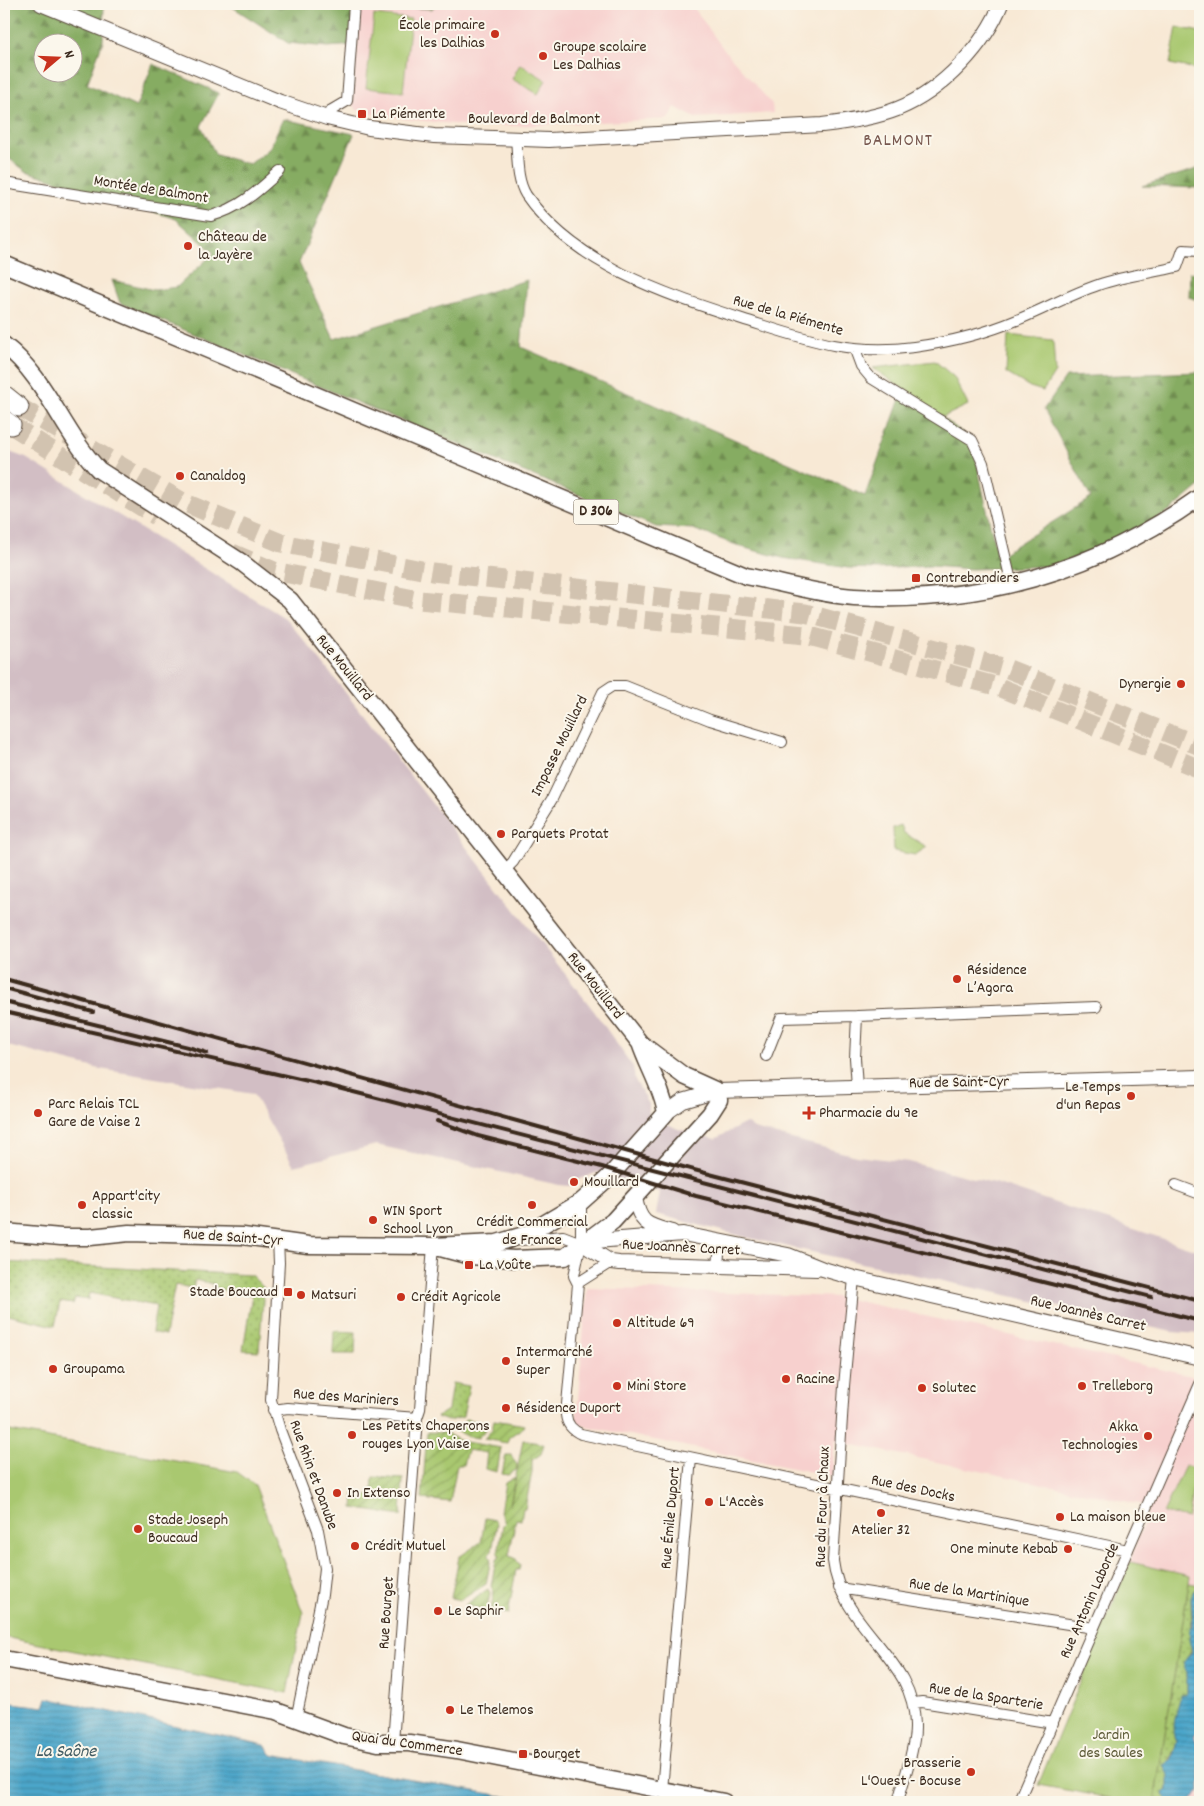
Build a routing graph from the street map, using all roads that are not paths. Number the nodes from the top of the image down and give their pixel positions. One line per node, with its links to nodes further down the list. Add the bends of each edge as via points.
1 (41, 4): 5 (street, Boulevard de Balmont, via 280,102 327,118 369,128 434,136)
2 (354, 4): 4 (street, via 347,101)
3 (1001, 4): 5 (street, Boulevard de Balmont, via 977,46 942,84 921,98 858,121 549,140)
4 (330, 111)
5 (516, 139): 11 (street, Rue de la Piémente, via 519,176 525,193 554,226 591,256 669,296 806,340)
6 (280, 171): 7 (street, Montée de Balmont, via 249,200 211,216)
7 (4, 183)
8 (1200, 251): 11 (street, Rue de la Piémente, via 1183,250 1177,267 1099,284 1017,320 968,337 912,348)
9 (4, 264): 13 (main road, D 306, via 746,576 852,597 966,594)
10 (4, 345): 15 (main road, Rue Mouillard, via 41,384 83,454 98,470 241,562 290,600)
11 (855, 350): 13 (street, via 861,366 871,378 972,440 983,463)
12 (1200, 497): 13 (main road, D 306, via 1124,545 1062,570)
13 (1012, 585)
14 (782, 742): 15 (street, Impasse Mouillard, via 710,720 625,686 612,686 604,692 552,799)
15 (504, 871): 18 (main road, Rue Mouillard)
16 (1096, 1007): 17 (street)
17 (857, 1016): 19 (street, via 781,1018); 21 (street)
18 (640, 1043): 22 (main road, Rue Mouillard, via 684,1076); 23 (main road, Rue Mouillard, via 662,1093)
19 (766, 1056)
20 (1200, 1077): 21 (street, Rue de Saint-Cyr)
21 (857, 1087): 22 (street, Rue de Saint-Cyr)
22 (717, 1091): 23 (street, Rue de Saint-Cyr, via 683,1101); 26 (main road, Rue de Saint-Cyr, via 719,1100 710,1114)
23 (666, 1113): 27 (main road, Rue de Saint-Cyr, via 609,1177)
24 (1176, 1186): 25 (street)
25 (1200, 1194)
26 (635, 1198): 29 (street, via 638,1214 648,1225); 33 (main road, Rue de Saint-Cyr, via 609,1225)
27 (581, 1202): 32 (main road, Rue de Saint-Cyr, via 527,1234); 33 (street)
28 (4, 1232): 30 (main road, Rue de Saint-Cyr, via 61,1237 129,1233)
29 (683, 1234): 31 (street, Rue Joannès Carret); 33 (street, Rue Joannès Carret)
30 (278, 1239): 34 (main road, Rue de Saint-Cyr, via 308,1245); 42 (street, Rue Rhin et Danube)
31 (720, 1240): 36 (street); 37 (street, Rue Joannès Carret, via 788,1255)
32 (497, 1243): 33 (street, Rue de Saint-Cyr, via 563,1236); 34 (main road, Rue de Saint-Cyr)
33 (581, 1243): 34 (main road, Rue de Saint-Cyr, via 565,1257 514,1259 470,1256); 35 (street, Rue Joannès Carret); 39 (street, Rue Émile Duport, via 574,1276)
34 (433, 1246): 43 (street, Rue Bourget)
35 (611, 1262): 36 (street, Rue Joannès Carret); 39 (street)
36 (718, 1267): 37 (street, Rue Joannès Carret)
37 (823, 1269): 38 (street, Rue Joannès Carret)
38 (854, 1278): 40 (street, Rue Joannès Carret); 45 (street, Rue du Four à Chaux)
39 (578, 1283): 44 (street, Rue Émile Duport, via 566,1415 570,1426 581,1434)
40 (1200, 1358)
41 (1200, 1384): 46 (street, Rue Antonin Laborde)
42 (273, 1410): 43 (street, Rue des Mariniers, via 288,1408); 51 (street, Rue Rhin et Danube, via 318,1530 325,1568)
43 (417, 1418): 53 (street, Rue Bourget)
44 (691, 1458): 45 (street, Rue des Docks); 54 (street, Rue Émile Duport)
45 (838, 1489): 46 (street, Rue des Docks); 47 (street, Rue du Four à Chaux, via 833,1561)
46 (1128, 1550): 48 (street, Rue Antonin Laborde)
47 (839, 1588): 48 (street, Rue de la Martinique); 50 (street, Rue du Four à Chaux, via 854,1616 901,1672)
48 (1094, 1628): 52 (street, Rue Antonin Laborde)
49 (4, 1659): 51 (main road, Quai du Commerce, via 264,1709)
50 (914, 1703): 52 (street, Rue de la Sparterie); 56 (street, Rue du Four à Chaux, via 916,1730)
51 (296, 1719): 53 (main road, Quai du Commerce, via 344,1736)
52 (1053, 1723): 57 (street, Rue Antonin Laborde)
53 (393, 1744): 54 (main road, Quai du Commerce, via 457,1750)
54 (662, 1790): 55 (main road, Quai du Commerce)
55 (724, 1802)
56 (898, 1802)
57 (1018, 1802)

